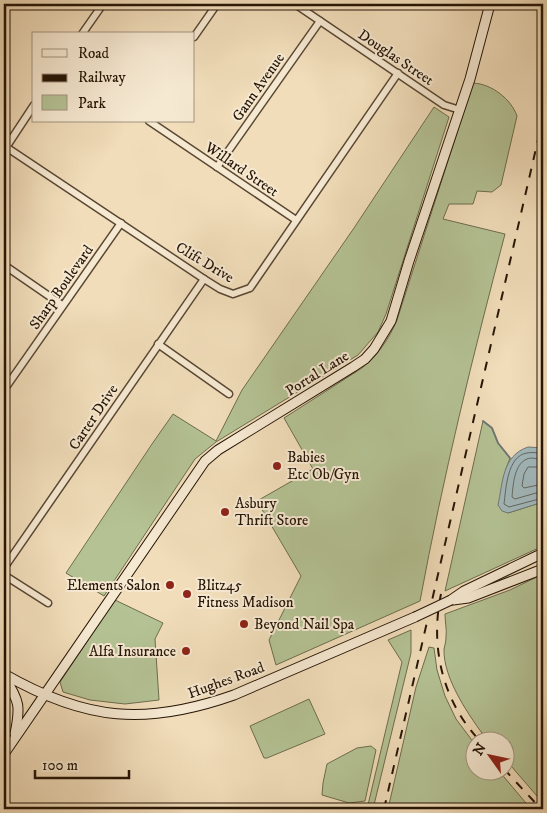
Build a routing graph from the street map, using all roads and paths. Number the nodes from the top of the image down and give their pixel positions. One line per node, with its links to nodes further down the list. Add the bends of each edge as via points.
1 (103, 4): 6 (street)
2 (217, 4): 7 (street)
3 (295, 4): 5 (street, Douglas Street)
4 (490, 4): 10 (street, Portal Lane)
5 (320, 21): 8 (street, Douglas Street); 13 (street, Gann Avenue)
6 (83, 32)
7 (195, 36)
8 (398, 73): 10 (street, Douglas Street, via 444,106); 14 (street, Clift Drive)
9 (32, 108): 12 (street)
10 (460, 110): 29 (street, Portal Lane, via 391,321 381,340 365,359 205,461)
11 (150, 122): 13 (street, Willard Street)
12 (5, 148): 15 (street, Clift Drive)
13 (218, 167): 14 (street, Willard Street)
14 (296, 220): 17 (street, Clift Drive, via 250,288 233,294)
15 (121, 223): 17 (street, Clift Drive); 18 (street, Sharp Boulevard)
16 (4, 265): 18 (street)
17 (204, 279): 19 (street, Carter Drive)
18 (62, 305): 20 (street, Sharp Boulevard)
19 (158, 344): 21 (street); 23 (street, Carter Drive)
20 (4, 390)
21 (229, 394)
22 (543, 553): 26 (street, Hughes Road)
23 (4, 568)
24 (543, 569): 26 (street, Hughes Road, via 468,598)
25 (4, 575): 27 (street)
26 (451, 600): 29 (street, Hughes Road, bridge, via 210,704 170,713 111,714)
27 (48, 603)
28 (4, 675): 29 (street, Hughes Road); 30 (street, via 18,702)
29 (44, 696): 30 (street, Portal Lane)
30 (15, 738): 31 (street, Portal Lane)
31 (4, 754)

